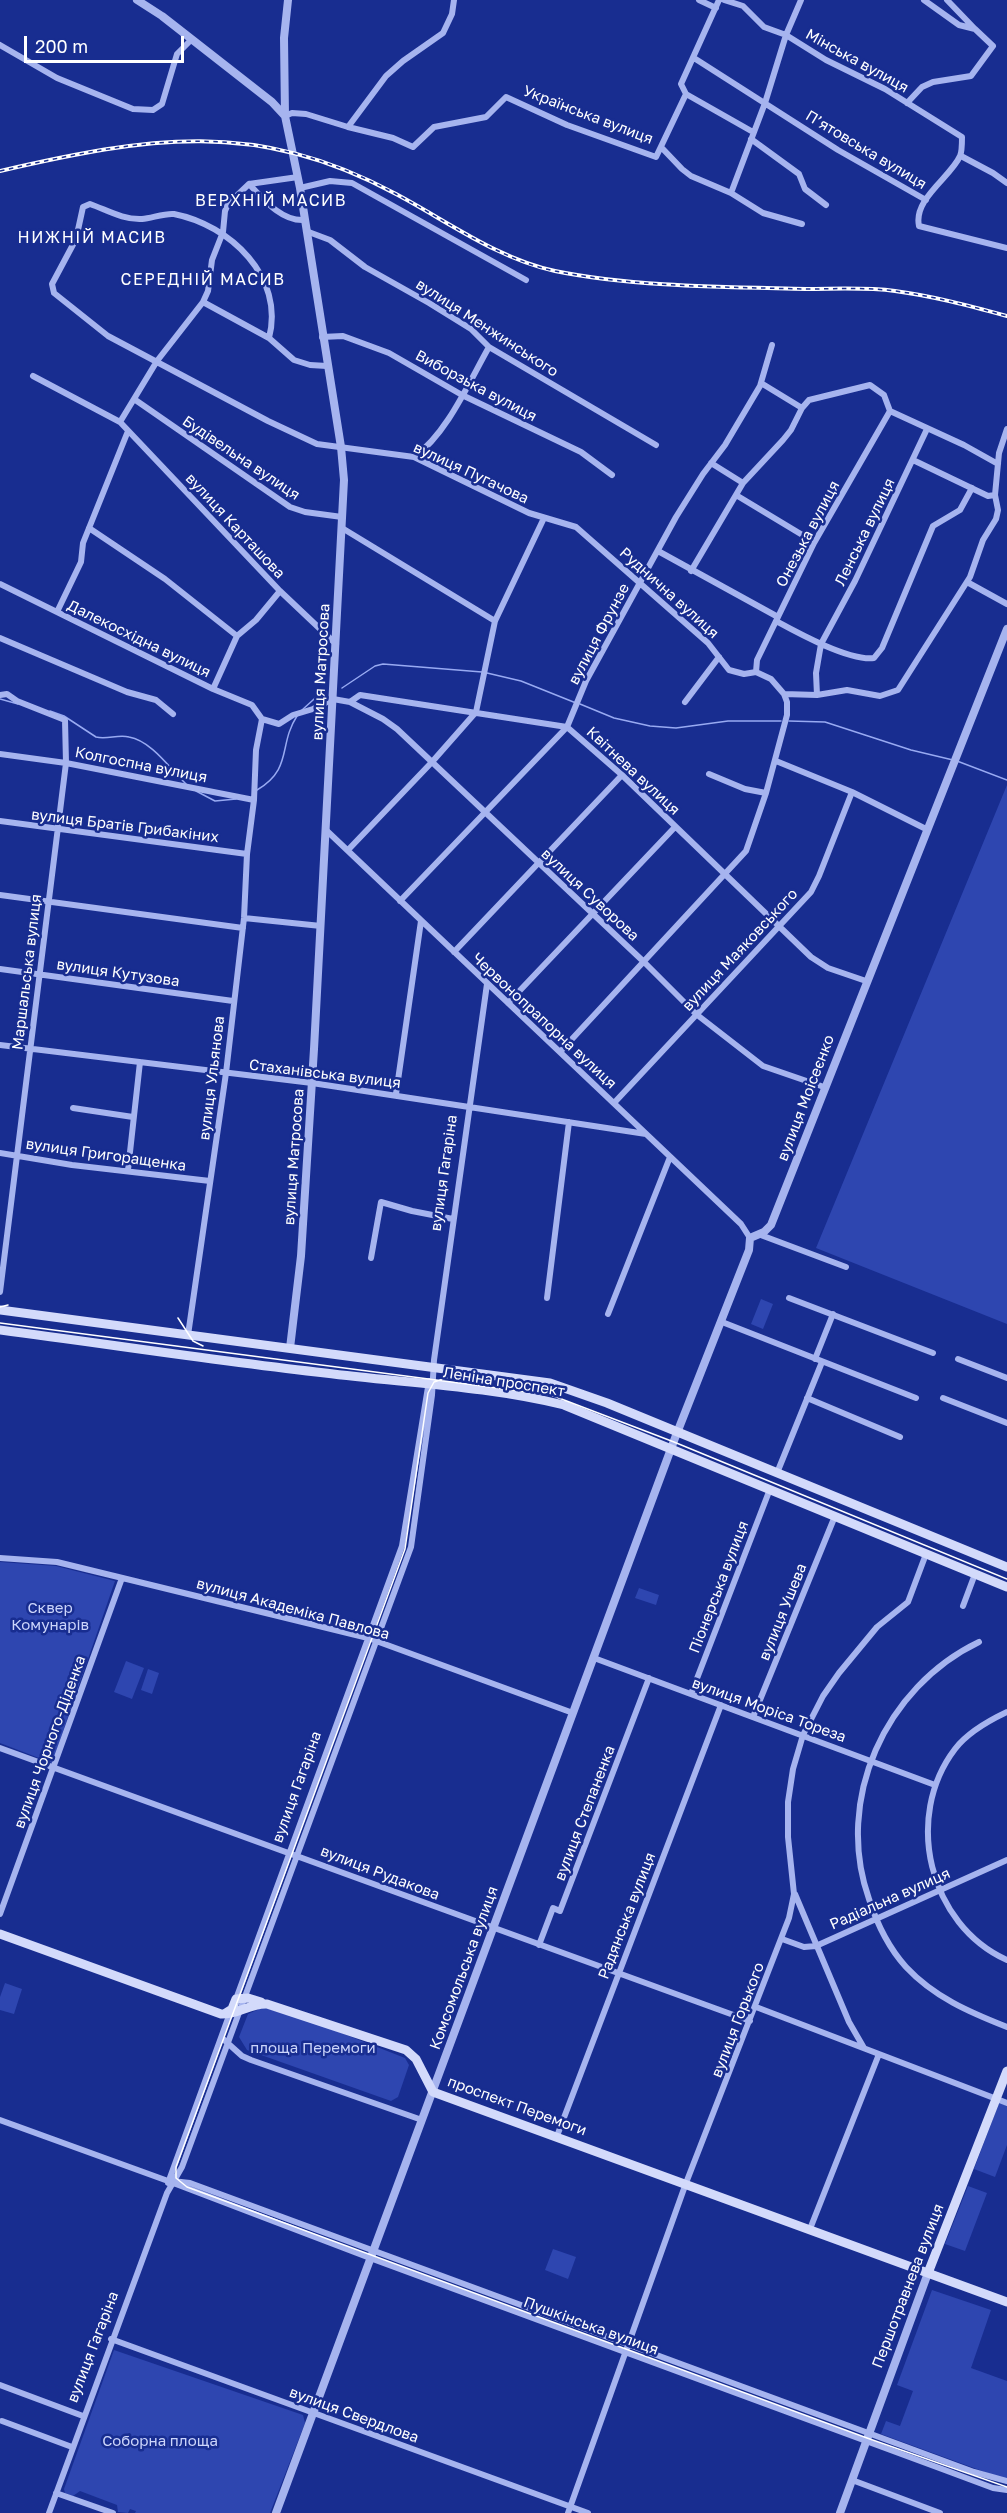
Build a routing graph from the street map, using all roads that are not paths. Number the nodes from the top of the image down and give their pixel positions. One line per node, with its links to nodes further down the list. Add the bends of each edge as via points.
1 (137, 0): 13 (street)
2 (288, 0): 16 (street, вулиця Матросова)
3 (454, 0): 22 (street, via 443,33 386,76)
4 (699, 0): 10 (street)
5 (719, 0): 10 (street)
6 (724, 0): 12 (street, Мінська вулиця, via 743,6 764,27)
7 (801, 0): 12 (street)
8 (924, 0): 11 (street, via 959,25)
9 (947, 0): 11 (street)
10 (716, 8): 15 (street)
11 (975, 29): 20 (street, via 993,46 971,76 922,87)
12 (786, 36): 19 (street); 20 (street, Мінська вулиця)
13 (191, 39): 14 (street, via 177,54 162,104 147,111 57,78); 18 (street)
14 (0, 45)
15 (694, 58): 17 (street, Українська вулиця, via 681,84); 19 (street, П’ятовська вулиця)
16 (285, 94): 18 (street); 21 (street, вулиця Матросова)
17 (686, 94): 23 (street); 24 (street, Українська вулиця)
18 (272, 102): 21 (street)
19 (765, 103): 23 (street); 31 (street, П’ятовська вулиця)
20 (907, 103): 25 (street, Мінська вулиця, via 962,137)
21 (285, 116): 22 (street, Українська вулиця, via 306,114); 26 (street, вулиця Матросова)
22 (348, 127): 24 (street, Українська вулиця, via 413,147 434,127 486,117 506,97 567,125 656,157)
23 (752, 135): 30 (street); 32 (street, via 799,174 805,189)
24 (661, 147): 30 (street, via 691,176)
25 (961, 156): 27 (street); 31 (street)
26 (298, 177): 28 (street); 29 (street, вулиця Матросова)
27 (1007, 183)
28 (249, 184): 33 (street, via 290,218); 36 (street, via 228,204)
29 (300, 188): 33 (street, вулиця Матросова); 38 (street, via 330,181 352,183)
30 (731, 193): 34 (street, via 763,213)
31 (926, 200): 37 (street, П’ятовська вулиця, via 919,226)
32 (826, 205)
33 (305, 220): 35 (street, вулиця Матросова)
34 (802, 224)
35 (306, 231): 40 (street, вулиця Матросова); 43 (street, вулиця Менжинського, via 330,240 364,267 471,329)
36 (223, 232): 39 (street); 41 (street, via 261,273 273,318); 44 (street, вулиця Пугачова, via 171,213 134,219 93,205 83,207 76,239 52,284 54,293 108,336)
37 (1007, 248)
38 (526, 280)
39 (203, 302): 41 (street); 44 (street)
40 (322, 337): 45 (street, вулиця Матросова); 48 (street, Виборзька вулиця, via 343,336 374,347)
41 (268, 338): 45 (street, via 294,360)
42 (772, 345): 47 (street, вулиця Фрунзе)
43 (489, 347): 48 (street); 56 (street, вулиця Менжинського)
44 (158, 361): 49 (street); 57 (street, вулиця Пугачова, via 316,444)
45 (327, 366): 57 (street, вулиця Матросова)
46 (33, 376): 52 (street)
47 (761, 383): 50 (street); 60 (street, вулиця Фрунзе)
48 (462, 395): 58 (street, via 430,444); 62 (street, Виборзька вулиця, via 581,452)
49 (134, 399): 52 (street); 67 (street, Будівельна вулиця, via 291,507)
50 (802, 408): 51 (street, via 809,400 870,385 884,395); 63 (street, via 783,440)
51 (890, 411): 53 (street); 71 (street, Онезька вулиця)
52 (120, 422): 55 (street, вулиця Карташова)
53 (927, 429): 59 (street, Ленська вулиця); 61 (street)
54 (1007, 429): 61 (street)
55 (128, 431): 69 (street); 77 (street, вулиця Карташова)
56 (656, 445)
57 (341, 447): 58 (street, вулиця Пугачова); 67 (street, вулиця Матросова)
58 (414, 457): 68 (street, вулиця Пугачова)
59 (913, 460): 64 (street); 85 (street, Ленська вулиця)
60 (711, 463): 63 (street); 72 (street, вулиця Фрунзе)
61 (998, 464): 66 (street)
62 (612, 474)
63 (743, 483): 65 (street)
64 (972, 489): 66 (street); 85 (street, via 960,510 933,526 882,648 874,658)
65 (736, 495): 71 (street); 73 (street)
66 (995, 495): 74 (street, via 996,519 983,540)
67 (342, 517): 70 (street, вулиця Матросова)
68 (544, 518): 75 (street, Руднична вулиця, via 565,522 585,533); 81 (street, вулиця Пугачова)
69 (88, 528): 79 (street, via 81,562); 83 (street, via 165,579)
70 (342, 528): 81 (street); 86 (street, вулиця Матросова)
71 (814, 543): 80 (street, Онезька вулиця)
72 (658, 551): 73 (street); 75 (street, вулиця Фрунзе)
73 (691, 571): 80 (street)
74 (967, 582): 78 (street); 93 (street, via 898,690 880,696 847,690)
75 (640, 583): 88 (street, Руднична вулиця); 100 (street, вулиця Фрунзе, via 586,681)
76 (0, 584): 79 (street, Далекосхідна вулиця)
77 (280, 591): 83 (street); 86 (street, вулиця Карташова)
78 (1007, 604)
79 (57, 612): 90 (street, Далекосхідна вулиця)
80 (777, 619): 85 (street); 89 (street, Онезька вулиця, via 757,660)
81 (495, 621): 97 (street, вулиця Пугачова)
82 (1007, 629): 87 (street, вулиця Моісеєнко)
83 (237, 636): 90 (street)
84 (0, 638): 98 (street, via 127,692 156,700)
85 (821, 644): 93 (street, Ленська вулиця)
86 (336, 645): 94 (street, вулиця Матросова)
87 (1003, 650): 113 (street, вулиця Моісеєнко)
88 (719, 657): 89 (street, Руднична вулиця, via 724,666 737,673); 96 (street)
89 (756, 672): 91 (street, Руднична вулиця, via 771,679)
90 (213, 689): 99 (street, Далекосхідна вулиця, via 252,705)
91 (784, 694): 93 (street); 102 (street, via 787,715)
92 (0, 695): 104 (street, Маршальська вулиця, via 7,694 65,720)
93 (817, 695)
94 (333, 699): 95 (street, Квітнева вулиця); 99 (street, via 279,724); 115 (street, вулиця Матросова)
95 (350, 702): 97 (street, Квітнева вулиця, via 360,695); 103 (street, вулиця Суворова, via 389,723)
96 (685, 702)
97 (476, 712): 100 (street, Квітнева вулиця); 103 (street)
98 (173, 714)
99 (262, 719): 109 (street)
100 (567, 727): 106 (street, Квітнева вулиця); 110 (street, вулиця Фрунзе)
101 (0, 754): 104 (street, Колгоспна вулиця)
102 (776, 761): 107 (street); 108 (street)
103 (432, 762): 110 (street, вулиця Суворова); 116 (street)
104 (66, 763): 109 (street, Колгоспна вулиця); 114 (street, Маршальська вулиця)
105 (709, 774): 108 (street)
106 (622, 775): 112 (street, Квітнева вулиця); 118 (street)
107 (852, 792): 113 (street); 127 (street, вулиця Маяковського, via 816,884)
108 (766, 794): 119 (street, via 746,851)
109 (254, 800): 117 (street, вулиця Ульянова)
110 (484, 812): 118 (street, вулиця Суворова); 121 (street, вулиця Фрунзе)
111 (0, 821): 114 (street, вулиця Братів Грибакіних)
112 (675, 827): 119 (street, Квітнева вулиця); 123 (street)
113 (926, 829): 133 (street, вулиця Моісеєнко)
114 (57, 830): 117 (street, вулиця Братів Грибакіних); 122 (street, Маршальська вулиця)
115 (326, 830): 116 (street, Червонопрапорна вулиця); 126 (street, вулиця Матросова)
116 (348, 850): 121 (street, Червонопрапорна вулиця)
117 (248, 854): 124 (street, вулиця Ульянова)
118 (538, 863): 123 (street, вулиця Суворова); 129 (street)
119 (726, 874): 127 (street, Квітнева вулиця); 130 (street)
120 (0, 895): 122 (street)
121 (400, 901): 125 (street, Червонопрапорна вулиця)
122 (48, 902): 128 (street); 132 (street, Маршальська вулиця)
123 (593, 915): 130 (street, вулиця Суворова); 136 (street)
124 (244, 918): 126 (street); 128 (street, вулиця Ульянова)
125 (421, 921): 129 (street, Червонопрапорна вулиця); 145 (street)
126 (321, 926): 143 (street, вулиця Матросова)
127 (779, 927): 133 (street, Квітнева вулиця, via 819,963); 137 (street, вулиця Маяковського)
128 (243, 928): 135 (street, вулиця Ульянова)
129 (454, 952): 134 (street, Червонопрапорна вулиця)
130 (644, 962): 137 (street, вулиця Суворова); 140 (street)
131 (0, 969): 132 (street, вулиця Кутузова)
132 (38, 974): 135 (street, вулиця Кутузова); 139 (street, Маршальська вулиця)
133 (866, 981): 144 (street, вулиця Моісеєнко)
134 (487, 984): 136 (street, Червонопрапорна вулиця); 147 (street, вулиця Гагаріна)
135 (233, 1001): 142 (street, вулиця Ульянова)
136 (508, 1004): 140 (street, Червонопрапорна вулиця)
137 (696, 1014): 144 (street, вулиця Суворова, via 763,1066); 146 (street, вулиця Маяковського)
138 (0, 1045): 139 (street, Стаханівська вулиця)
139 (29, 1048): 141 (street, Стаханівська вулиця); 155 (street, Маршальська вулиця)
140 (560, 1052): 146 (street, Червонопрапорна вулиця)
141 (140, 1062): 142 (street, Стаханівська вулиця); 149 (street)
142 (226, 1073): 143 (street, Стаханівська вулиця); 158 (street, вулиця Ульянова)
143 (312, 1083): 145 (street, Стаханівська вулиця); 172 (street, вулиця Матросова)
144 (824, 1087): 160 (street, вулиця Моісеєнко, via 771,1225)
145 (396, 1094): 147 (street, Стаханівська вулиця)
146 (614, 1103): 150 (street, Червонопрапорна вулиця)
147 (469, 1106): 151 (street, Стаханівська вулиця); 159 (street, вулиця Гагаріна)
148 (73, 1108): 149 (street)
149 (133, 1117): 157 (street)
150 (630, 1119): 152 (street, via 631,1126); 153 (street, Червонопрапорна вулиця)
151 (569, 1122): 152 (street, Стаханівська вулиця); 164 (street)
152 (622, 1130): 153 (street, Стаханівська вулиця)
153 (646, 1134): 156 (street, Червонопрапорна вулиця)
154 (0, 1153): 155 (street, вулиця Григоращенка)
155 (16, 1155): 157 (street, вулиця Григоращенка); 163 (street, Маршальська вулиця)
156 (670, 1157): 160 (street, Червонопрапорна вулиця); 167 (street)
157 (128, 1170): 158 (street, вулиця Григоращенка)
158 (210, 1181): 171 (street, вулиця Ульянова)
159 (453, 1219): 161 (street, via 381,1202); 176 (street, вулиця Гагаріна)
160 (751, 1234): 162 (street, Червонопрапорна вулиця); 169 (street, вулиця Моісеєнко, via 749,1250)
161 (371, 1258)
162 (846, 1268)
163 (0, 1292)
164 (547, 1298)
165 (789, 1298): 168 (street)
166 (0, 1310): 171 (main road, Леніна проспект)
167 (608, 1314)
168 (833, 1314): 173 (street); 175 (street)
169 (722, 1322): 175 (street); 183 (street, вулиця Моісеєнко)
170 (0, 1330): 178 (main road, Леніна проспект)
171 (188, 1335): 172 (main road, Леніна проспект)
172 (290, 1348): 176 (main road, Леніна проспект)
173 (933, 1353)
174 (958, 1359): 177 (street)
175 (818, 1361): 179 (street); 180 (street)
176 (433, 1366): 178 (street, вулиця Гагаріна); 183 (main road, Леніна проспект, via 560,1386)
177 (1007, 1378)
178 (433, 1388): 185 (main road, Леніна проспект, via 564,1405); 196 (street, вулиця Гагаріна, via 404,1539); 197 (street, вулиця Гагаріна, via 411,1547)
179 (807, 1398): 184 (street); 186 (street)
180 (916, 1398)
181 (943, 1398): 182 (street)
182 (1007, 1423)
183 (677, 1433): 185 (street, Комсомольська вулиця); 186 (main road, Леніна проспект)
184 (900, 1437)
185 (671, 1448): 187 (main road, Леніна проспект); 199 (street, Комсомольська вулиця)
186 (777, 1473): 191 (main road, Леніна проспект)
187 (770, 1489): 188 (main road, Леніна проспект); 201 (street, Піонерська вулиця)
188 (835, 1516): 189 (main road, Леніна проспект); 205 (street, вулиця Ушева)
189 (926, 1554): 192 (main road, Леніна проспект); 206 (street, вулиця Горького, via 908,1602 877,1627 839,1673)
190 (0, 1558): 193 (street, вулиця Академіка Павлова, via 57,1562)
191 (1007, 1567)
192 (975, 1574): 194 (main road, Леніна проспект); 195 (street)
193 (122, 1578): 196 (street, вулиця Академіка Павлова); 209 (street, вулиця Чорного-Діденка)
194 (1007, 1587)
195 (963, 1606)
196 (368, 1638): 197 (street, вулиця Академіка Павлова); 211 (street, вулиця Гагаріна)
197 (376, 1641): 204 (street, вулиця Академіка Павлова); 212 (street, вулиця Гагаріна)
198 (980, 1642): 208 (street, via 950,1658 912,1693)
199 (594, 1658): 200 (street, вулиця Моріса Тореза); 204 (street, Комсомольська вулиця)
200 (649, 1678): 201 (street, вулиця Моріса Тореза); 221 (street, вулиця Степаненка, via 560,1911 553,1908)
201 (691, 1694): 202 (street, вулиця Моріса Тореза)
202 (721, 1705): 205 (street, вулиця Моріса Тореза); 224 (street, Радянська вулиця)
203 (1007, 1712): 210 (street, via 981,1726 956,1748)
204 (573, 1713): 218 (street, Комсомольська вулиця)
205 (753, 1717): 206 (street, вулиця Моріса Тореза)
206 (803, 1735): 208 (street, вулиця Моріса Тореза); 215 (street, вулиця Горького, via 788,1802)
207 (0, 1748): 209 (street, вулиця Рудакова)
208 (870, 1760): 210 (street, вулиця Моріса Тореза); 217 (street, via 859,1806 857,1836 859,1864)
209 (54, 1768): 211 (street, вулиця Рудакова); 216 (street, вулиця Чорного-Діденка)
210 (935, 1785): 214 (street, via 929,1840 932,1873)
211 (289, 1851): 212 (street, вулиця Рудакова); 225 (street, вулиця Гагаріна)
212 (297, 1854): 218 (street, вулиця Рудакова); 225 (street, вулиця Гагаріна)
213 (1007, 1860): 214 (street, Радіальна вулиця)
214 (939, 1890): 217 (street, Радіальна вулиця); 223 (street, via 964,1930)
215 (794, 1894): 220 (street, вулиця Горького); 222 (street)
216 (0, 1914)
217 (875, 1919): 222 (street, Радіальна вулиця); 230 (street, via 905,1966 936,1994)
218 (493, 1929): 221 (street, вулиця Рудакова); 235 (street, Комсомольська вулиця)
219 (0, 1934): 228 (main road)
220 (782, 1939): 222 (street, Радіальна вулиця, via 804,1947); 227 (street, вулиця Горького)
221 (539, 1945): 224 (street, вулиця Рудакова)
222 (816, 1946): 232 (street)
223 (1007, 1960)
224 (618, 1974): 229 (street, вулиця Рудакова); 240 (street, Радянська вулиця)
225 (240, 1999): 226 (main road, проспект Перемоги); 228 (main road, вулиця Гагаріна)
226 (267, 2004): 228 (main road); 235 (main road, проспект Перемоги, via 406,2050 416,2059)
227 (756, 2007): 229 (street, вулиця Горького); 232 (street)
228 (230, 2013): 231 (street, вулиця Гагаріна)
229 (750, 2021): 243 (street, вулиця Горького)
230 (1007, 2027)
231 (224, 2041): 239 (street, via 251,2060); 241 (street, вулиця Гагаріна); 242 (street, вулиця Гагаріна)
232 (864, 2048): 233 (street)
233 (879, 2054): 236 (street); 245 (street)
234 (1007, 2071): 236 (main road, Першотравнева вулиця)
235 (433, 2091): 239 (street, Комсомольська вулиця); 240 (main road, проспект Перемоги)
236 (996, 2099): 237 (street); 247 (main road, Першотравнева вулиця)
237 (1007, 2103)
238 (0, 2120): 242 (street, Пушкінська вулиця)
239 (422, 2120): 246 (street, Комсомольська вулиця)
240 (557, 2136): 243 (main road, проспект Перемоги)
241 (182, 2167): 242 (street, вулиця Гагаріна); 244 (street)
242 (172, 2182): 244 (street, Пушкінська вулиця); 246 (street, Пушкінська вулиця); 249 (street, вулиця Гагаріна)
243 (686, 2183): 245 (main road, проспект Перемоги); 250 (street, вулиця Горького)
244 (190, 2184): 246 (street, Пушкінська вулиця)
245 (810, 2229): 247 (main road, проспект Перемоги)
246 (371, 2255): 250 (street, Пушкінська вулиця); 251 (street, Пушкінська вулиця); 253 (street, Комсомольська вулиця)
247 (928, 2273): 248 (main road, проспект Перемоги); 256 (street, Першотравнева вулиця)
248 (1007, 2302)
249 (111, 2339): 253 (street, вулиця Свердлова); 254 (street, вулиця Гагаріна)
250 (630, 2344): 251 (street, вулиця Горького); 256 (street, Пушкінська вулиця)
251 (627, 2352): 256 (street, Пушкінська вулиця); 262 (street, вулиця Горького)
252 (0, 2385): 254 (street)
253 (312, 2412): 262 (street, вулиця Свердлова); 265 (street, Комсомольська вулиця)
254 (83, 2416): 257 (street, вулиця Гагаріна)
255 (2, 2421): 257 (street)
256 (868, 2437): 258 (street, Першотравнева вулиця); 259 (street, Пушкінська вулиця); 260 (street, Пушкінська вулиця, via 993,2488)
257 (72, 2447): 261 (street, вулиця Гагаріна)
258 (852, 2480): 267 (street, Першотравнева вулиця); 268 (street)
259 (1007, 2481)
260 (1007, 2490)
261 (56, 2493): 263 (street, вулиця Гагаріна); 264 (street)
262 (569, 2510): 266 (street, вулиця Свердлова)
263 (49, 2513)
264 (113, 2513)
265 (276, 2513)
266 (588, 2513)
267 (840, 2513)
268 (940, 2513)

